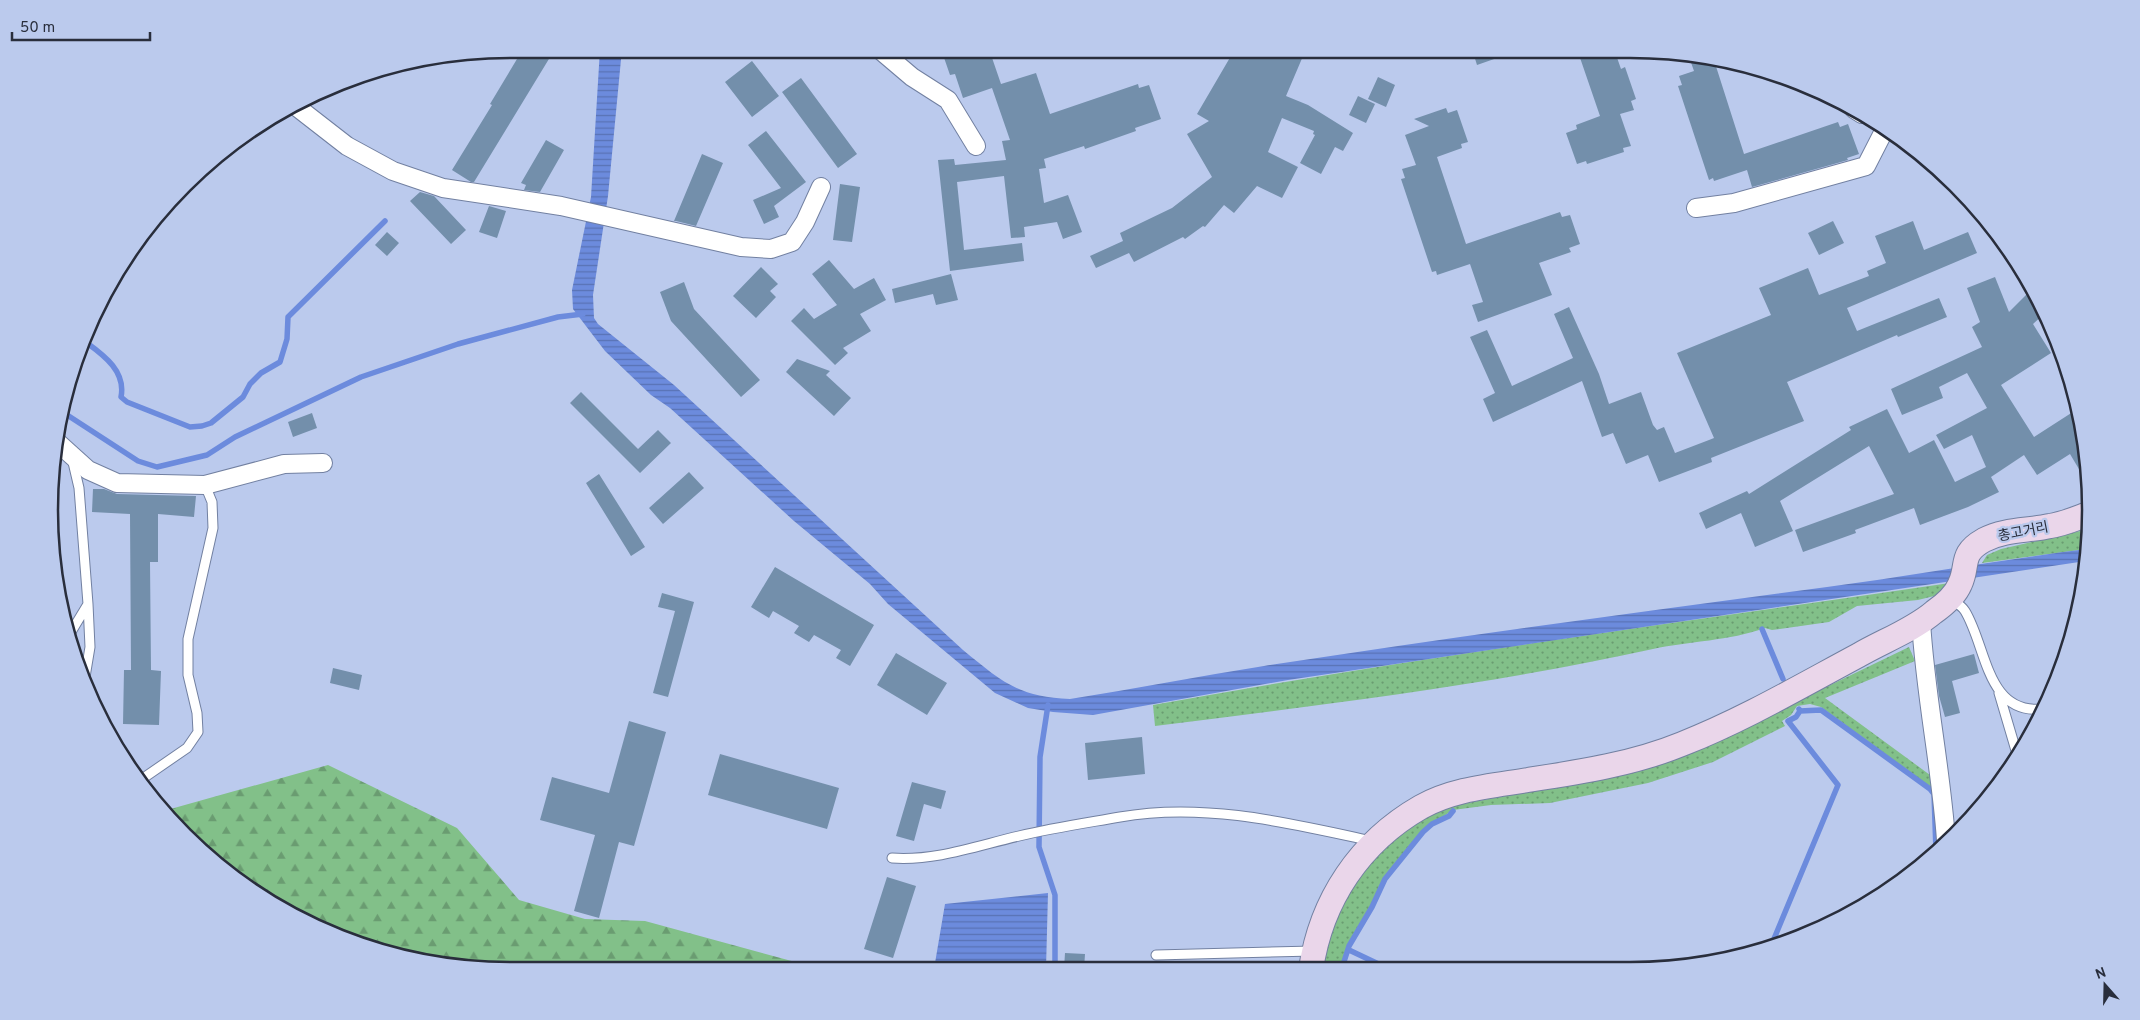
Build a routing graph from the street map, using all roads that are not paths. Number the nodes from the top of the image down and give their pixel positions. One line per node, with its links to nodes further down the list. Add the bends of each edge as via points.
1 (890, 58): 4 (street, via 948,100)
2 (300, 109): 5 (street, via 346,146 393,171 443,188 561,206 741,246 771,250 792,242)
3 (1882, 135): 6 (street, via 1866,166 1734,203)
4 (976, 146)
5 (821, 187)
6 (1696, 208)
7 (62, 446): 8 (street)
8 (72, 456): 10 (street, via 88,470 117,482); 13 (lane, via 79,488)
9 (323, 463): 10 (street, via 284,464)
10 (205, 485): 20 (lane, via 212,502 213,528 188,639 188,675 198,732 187,748)
11 (2082, 517): 12 (street, 총고거리, via 2049,527 2001,533 1983,541 1970,550)
12 (1958, 582): 14 (street, 총고거리); 17 (lane, via 1965,610)
13 (88, 604): 15 (lane); 16 (lane, via 90,647)
14 (1921, 621): 21 (street); 22 (street, 총고거리, via 1683,744 1602,768 1466,790 1442,797 1398,823)
15 (73, 628)
16 (87, 668)
17 (1999, 692): 18 (lane, via 2014,705); 19 (lane)
18 (2036, 710)
19 (2015, 747)
20 (145, 777)
21 (1945, 834)
22 (1377, 842): 23 (lane, via 1236,814 1165,813 1122,816 1020,835 945,856 913,860); 25 (street, 총고거리, via 1353,865 1335,893 1321,925)
23 (892, 858)
24 (1156, 955): 25 (lane)
25 (1312, 959)

